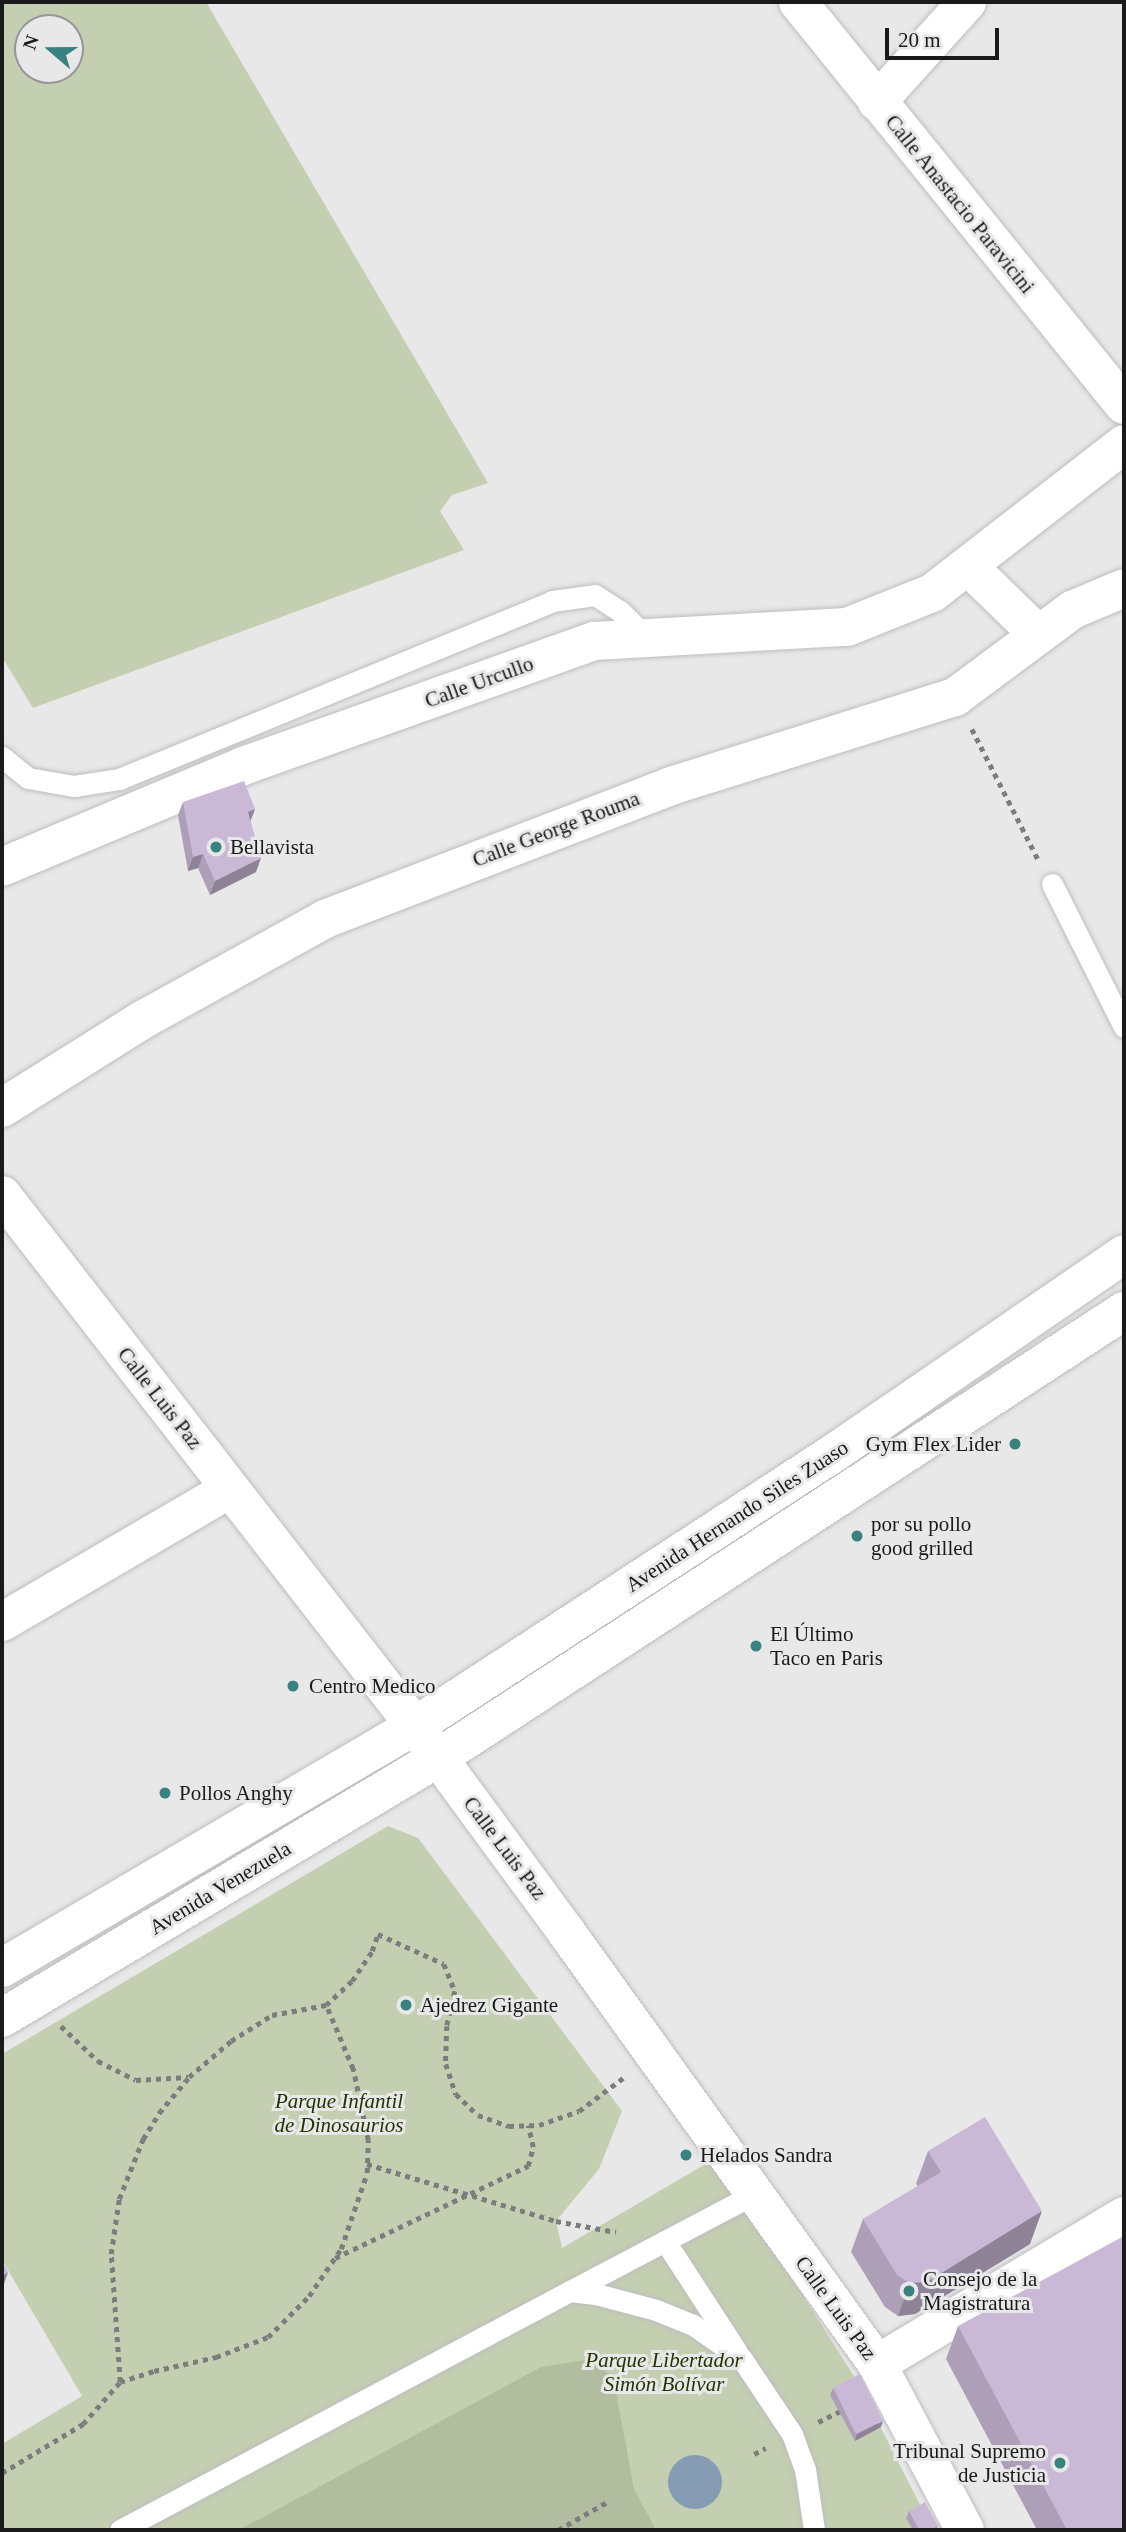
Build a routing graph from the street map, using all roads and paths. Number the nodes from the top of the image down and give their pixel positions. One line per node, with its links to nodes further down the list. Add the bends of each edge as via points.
1 (797, 2): 3 (street, Calle Anastacio Paravicini)
2 (967, 2): 3 (street)
3 (877, 102): 4 (street, Calle Anastacio Paravicini)
4 (1124, 405)
5 (1124, 444): 6 (street, Calle Urcullo)
6 (968, 566): 8 (street); 9 (street, Calle Urcullo, via 932,593 847,627)
7 (1124, 589): 8 (street, Calle George Rouma, via 1072,610)
8 (1038, 634): 10 (street, Calle George Rouma)
9 (647, 638): 11 (lane, via 620,611 595,595 552,601 119,779 74,786 28,778); 12 (street, Calle Urcullo, via 594,641 243,766)
10 (955, 697): 13 (path); 15 (street, Calle George Rouma, via 671,786 326,919 144,1019)
11 (2, 757)
12 (2, 867)
13 (1052, 884): 14 (lane)
14 (1124, 1027)
15 (2, 1108)
16 (2, 1195): 19 (street, Calle Luis Paz)
17 (1124, 1254): 21 (street, Avenida Hernando Siles Zuaso, via 828,1457)
18 (1124, 1311): 22 (street, Avenida Hernando Siles Zuaso)
19 (230, 1489): 20 (street); 21 (street, Calle Luis Paz)
20 (2, 1622)
21 (415, 1726): 22 (street, Calle Luis Paz); 23 (street, Avenida Venezuela)
22 (438, 1758): 24 (street, Avenida Venezuela); 27 (street, Calle Luis Paz)
23 (2, 1968)
24 (41, 1994): 26 (street, Avenida Venezuela); 28 (path, via 56,2021 98,2061 136,2080)
25 (327, 2005): 28 (path, via 272,2015 231,2041); 29 (path, via 352,1982 378,1934 444,1964 455,1991 447,2026 446,2064 456,2094 478,2115 509,2126); 30 (path, via 353,2069 368,2140)
26 (2, 2018)
27 (655, 2055): 29 (path, via 579,2111); 31 (street, Calle Luis Paz)
28 (189, 2077): 39 (path, via 143,2139 119,2199 111,2254)
29 (528, 2126): 32 (path, via 533,2147 528,2166)
30 (367, 2164): 32 (path); 35 (path)
31 (754, 2194): 34 (lane); 38 (street, Calle Luis Paz)
32 (468, 2195): 34 (path, via 556,2221); 35 (path)
33 (1124, 2216): 38 (street)
34 (665, 2241): 36 (lane); 37 (lane)
35 (334, 2259): 39 (path, via 309,2296 268,2337 216,2357)
36 (570, 2291): 37 (lane, via 656,2310 693,2325); 42 (lane)
37 (742, 2359): 44 (lane, via 792,2434 805,2469)
38 (877, 2364): 45 (street, Calle Luis Paz)
39 (120, 2382): 40 (path, via 83,2424)
40 (2, 2473)
41 (607, 2502): 43 (path)
42 (120, 2530)
43 (558, 2530)
44 (814, 2530)
45 (965, 2530)

